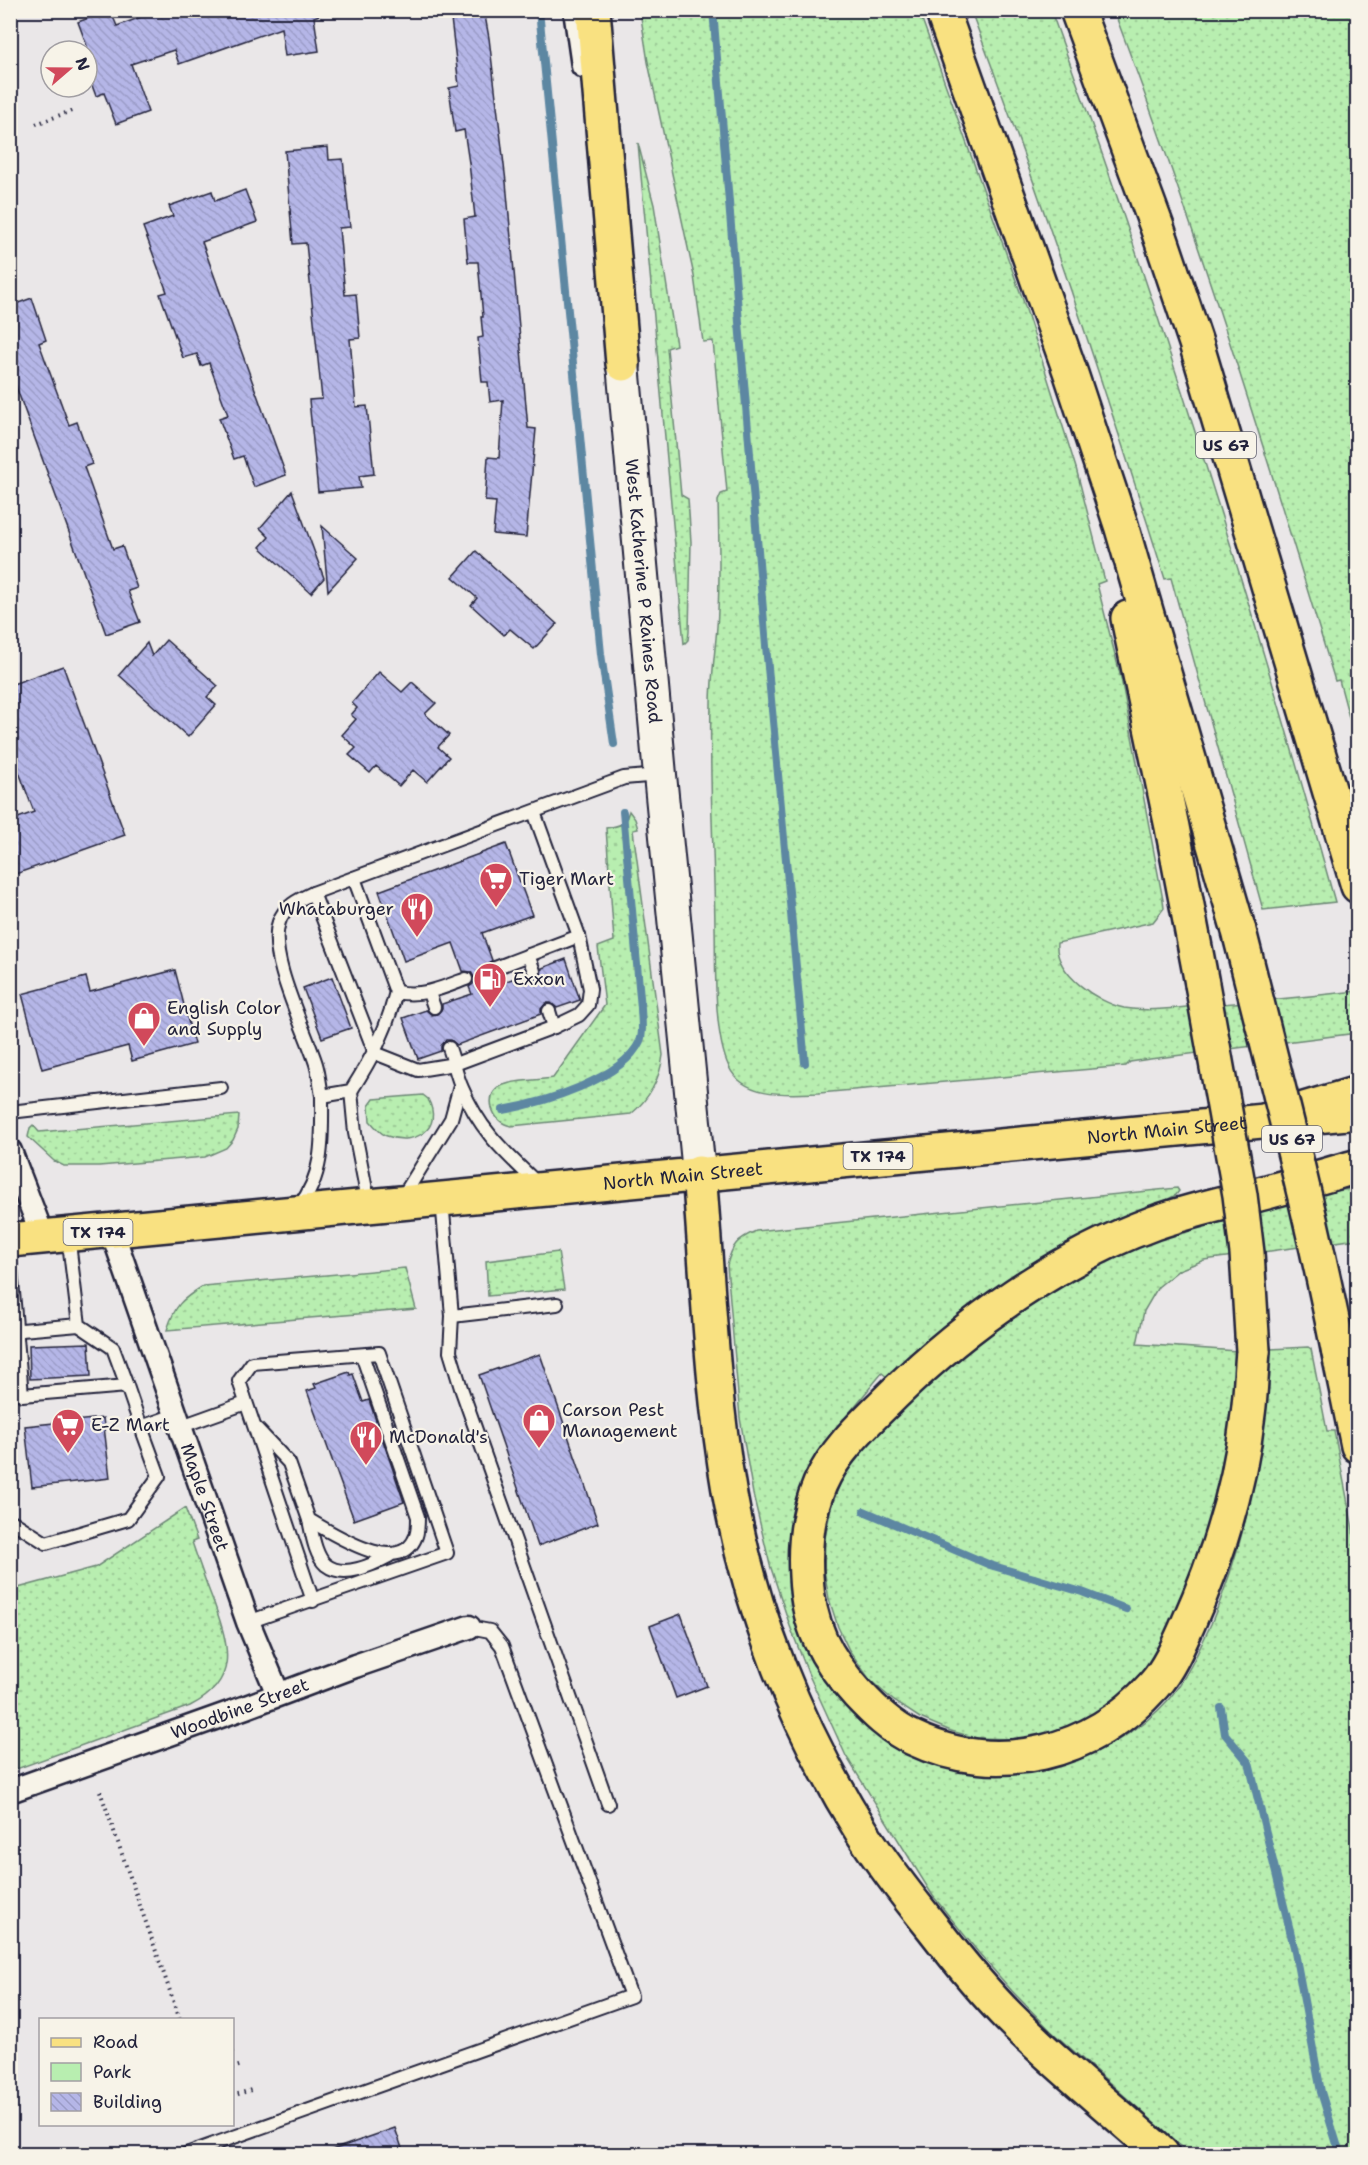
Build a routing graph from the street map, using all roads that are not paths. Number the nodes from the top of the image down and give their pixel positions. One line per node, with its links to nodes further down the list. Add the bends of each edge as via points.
1 (575, 10): 5 (street, West Katherine P Raines Road)
2 (593, 10): 5 (main road)
3 (942, 10): 6 (main road, US 67)
4 (1077, 10): 10 (main road, US 67, via 1196,344)
5 (623, 364): 7 (street, West Katherine P Raines Road)
6 (1071, 374): 34 (main road, bridge, via 1138,661 1240,1195 1247,1253 1253,1351 1248,1415 1236,1483 1200,1596 1176,1651 1156,1683 1127,1712 1056,1750 1018,1758 980,1758 944,1750 909,1737 877,1714 847,1682 821,1643 807,1599 808,1517 821,1481 838,1453 930,1361 1017,1295 1064,1266 1152,1224 1203,1207 1267,1192); 54 (main road, US 67, bridge, via 1125,537 1239,931 1314,1234)
7 (660, 775): 8 (lane, via 624,778); 35 (street, West Katherine P Raines Road)
8 (534, 812): 9 (lane); 12 (lane)
9 (354, 878): 11 (lane); 17 (lane)
10 (1358, 886)
11 (314, 893): 23 (lane); 29 (lane, via 293,903 279,921 277,944 281,966 317,1066)
12 (579, 936): 13 (lane); 21 (lane, via 590,989 588,1005 579,1015)
13 (528, 955): 14 (lane); 15 (lane)
14 (495, 968)
15 (534, 971)
16 (466, 979): 18 (lane)
17 (396, 992): 18 (lane); 23 (lane)
18 (429, 993): 19 (lane)
19 (434, 1007)
20 (549, 1011): 21 (lane)
21 (554, 1026): 24 (lane)
22 (449, 1048): 24 (lane)
23 (375, 1053): 24 (lane, via 418,1070); 27 (lane)
24 (455, 1064): 25 (lane)
25 (460, 1086): 36 (lane, via 477,1119 499,1148); 38 (lane, via 450,1119)
26 (221, 1088): 30 (lane)
27 (351, 1091): 29 (lane); 38 (lane, via 355,1133)
28 (1358, 1093): 32 (main road)
29 (322, 1096): 39 (lane, via 322,1145 317,1170 307,1197)
30 (10, 1112)
31 (1358, 1112): 32 (main road, North Main Street / TX 174)
32 (1264, 1121): 35 (main road, North Main Street / TX 174)
33 (10, 1151): 41 (street)
34 (1358, 1166)
35 (699, 1173): 36 (main road, North Main Street / TX 174); 65 (main road, via 719,1427 729,1493 767,1635 793,1702 862,1833 957,1959 1065,2071)
36 (543, 1188): 37 (main road, North Main Street / TX 174)
37 (442, 1199): 38 (main road, North Main Street / TX 174); 45 (lane)
38 (384, 1205): 39 (main road, North Main Street / TX 174)
39 (292, 1214): 40 (main road, North Main Street / TX 174)
40 (112, 1231): 41 (main road, North Main Street / TX 174); 51 (street, Maple Street)
41 (56, 1236): 42 (main road, North Main Street / TX 174); 46 (lane)
42 (10, 1240)
43 (10, 1258): 47 (lane)
44 (557, 1304): 45 (lane)
45 (452, 1316): 63 (lane, via 450,1352 461,1388)
46 (79, 1325): 47 (lane); 49 (lane, via 113,1348)
47 (13, 1330): 49 (lane, via 22,1395)
48 (362, 1355): 50 (lane, via 252,1363 239,1381); 57 (lane, via 418,1517 416,1537 404,1551); 58 (lane, via 379,1353 447,1553)
49 (126, 1386): 53 (lane)
50 (246, 1403): 51 (lane); 52 (lane)
51 (177, 1421): 53 (lane); 59 (street, Maple Street)
52 (255, 1426): 56 (lane, via 288,1463); 58 (lane)
53 (141, 1428): 55 (lane, via 159,1476 128,1519 46,1543)
54 (1358, 1446)
55 (10, 1520)
56 (309, 1520): 57 (lane, via 368,1550); 57 (lane, via 318,1554 325,1564 336,1569 354,1570)
57 (389, 1556)
58 (313, 1601): 59 (lane)
59 (248, 1622): 61 (street, Maple Street)
60 (469, 1627): 61 (street, Woodbine Street); 64 (lane, via 490,1631 502,1646 631,1996)
61 (278, 1694): 62 (street, Woodbine Street)
62 (10, 1791)
63 (608, 1804)
64 (186, 2154)
65 (1162, 2154)

